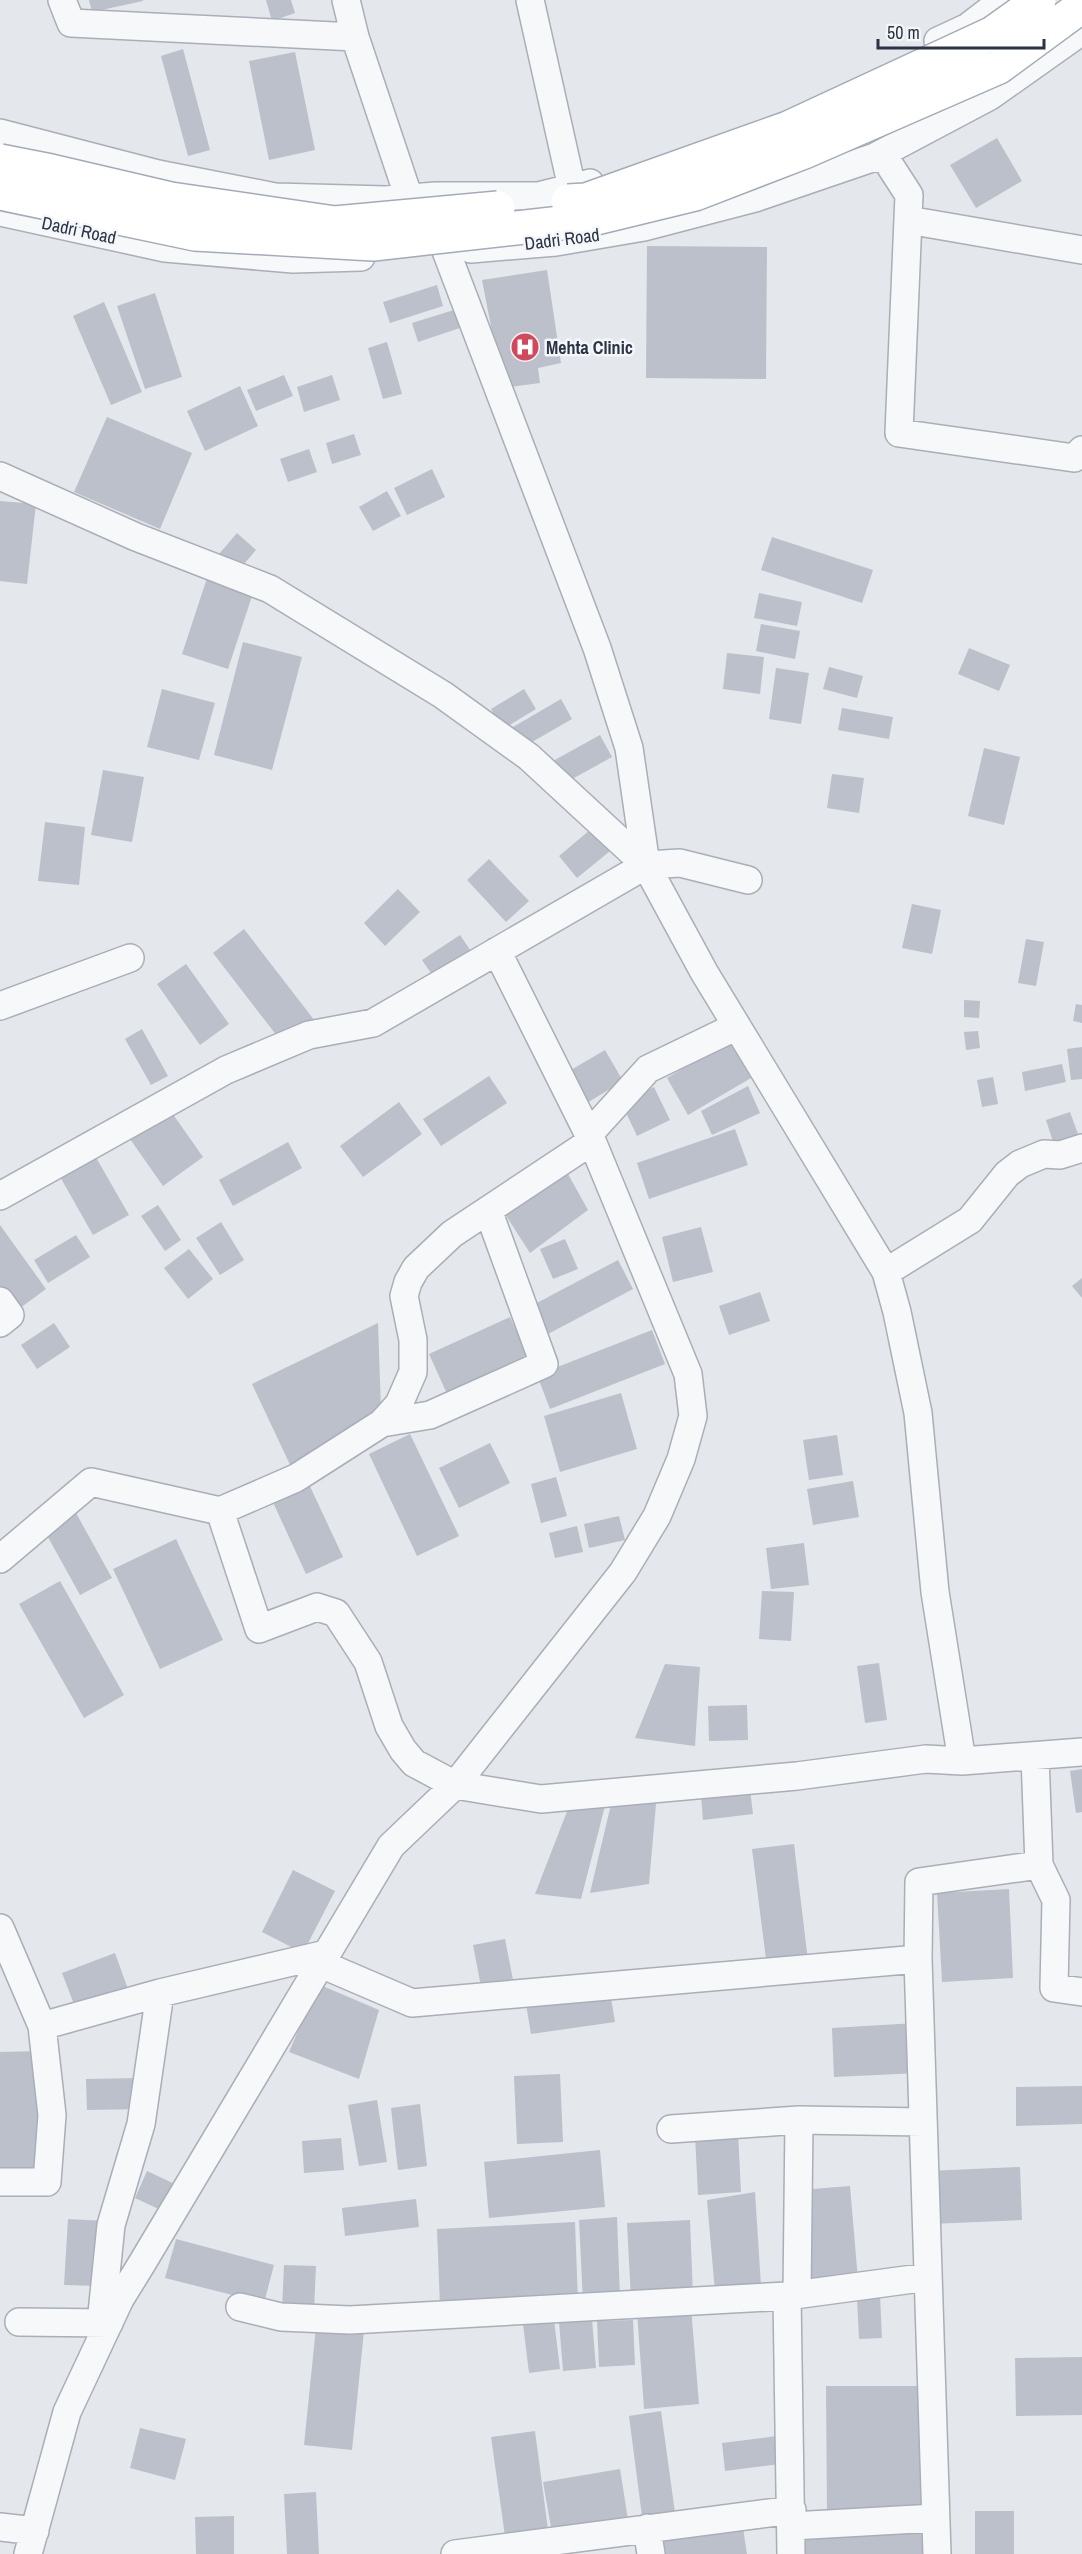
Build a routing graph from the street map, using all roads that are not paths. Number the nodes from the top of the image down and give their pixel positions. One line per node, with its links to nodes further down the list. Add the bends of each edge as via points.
1 (62, 0): 8 (street, via 71,23)
2 (346, 0): 8 (street)
3 (530, 0): 12 (street)
4 (1004, 0): 12 (street, via 968,27 734,135 628,174)
5 (1040, 0): 11 (main road, bridge, via 993,33 788,128 586,200 335,223 171,199)
6 (1082, 6): 13 (main road, bridge, via 999,67 804,152 695,194 588,220 373,244 195,234)
7 (1082, 31): 10 (street, Dadri Road, via 990,96)
8 (355, 37): 15 (street)
9 (0, 133): 15 (street, via 158,174 275,197)
10 (875, 157): 17 (street, via 887,161 909,195); 19 (street, Dadri Road, via 755,198 644,227 556,242)
11 (0, 161)
12 (572, 188): 14 (street, via 538,196)
13 (0, 193)
14 (436, 196): 15 (street); 19 (street)
15 (409, 198)
16 (0, 212): 19 (street, Dadri Road, via 165,248 293,259)
17 (908, 220): 18 (street); 20 (street, via 899,433)
18 (1082, 250)
19 (446, 251): 22 (street, via 597,648 629,748)
20 (1079, 457)
21 (0, 476): 22 (street, via 136,537 270,589 443,695 529,757)
22 (646, 865): 23 (street, via 680,863); 24 (street); 27 (street)
23 (748, 880)
24 (497, 951): 28 (street); 30 (street, via 373,1023 309,1035 226,1070)
25 (130, 958): 26 (street)
26 (0, 1006)
27 (737, 1026): 28 (street, via 648,1069); 32 (street)
28 (591, 1138): 31 (street); 41 (street, via 688,1374 693,1416 681,1459 657,1516 623,1572)
29 (1081, 1150): 32 (street, via 1044,1154 1020,1164 1007,1174 970,1220)
30 (0, 1196)
31 (488, 1210): 35 (street, via 452,1234 416,1268 408,1282 404,1296 413,1340 413,1372 399,1404); 35 (street, via 544,1364 430,1415)
32 (885, 1272): 40 (street, via 918,1413 936,1592)
33 (0, 1301): 34 (street, via 10,1315)
34 (0, 1323)
35 (382, 1423): 36 (street, via 296,1478)
36 (220, 1512): 37 (street, via 91,1482); 41 (street, via 259,1629 317,1607 336,1613 368,1662 389,1726 403,1750 414,1763)
37 (0, 1559)
38 (1082, 1752): 39 (street)
39 (1035, 1756): 40 (street); 42 (street)
40 (963, 1761): 41 (street, via 926,1759 797,1776 541,1798)
41 (455, 1785): 44 (street, via 391,1846)
42 (1039, 1865): 45 (street, via 920,1882); 46 (street, via 1056,1900 1054,1988)
43 (0, 1928): 48 (street)
44 (323, 1959): 45 (street, via 412,2003); 47 (street); 57 (street)
45 (918, 1959): 50 (street)
46 (1082, 1992)
47 (160, 1993): 48 (street); 57 (street, via 141,2124 111,2225)
48 (42, 2026): 52 (street, via 52,2115 47,2182)
49 (799, 2120): 50 (street); 51 (street); 54 (street)
50 (923, 2122): 53 (street)
51 (671, 2129)
52 (0, 2182)
53 (928, 2277): 54 (street); 59 (street)
54 (792, 2295): 55 (street, via 350,2320 281,2318); 58 (street)
55 (240, 2307)
56 (19, 2322): 57 (street)
57 (105, 2323): 62 (street, via 67,2412)
58 (792, 2518): 59 (street); 61 (street); 64 (street)
59 (935, 2518): 65 (street)
60 (0, 2527): 62 (street)
61 (649, 2541): 63 (street, via 606,2536)
62 (32, 2542)
63 (455, 2554)
64 (791, 2554)
65 (937, 2554)

